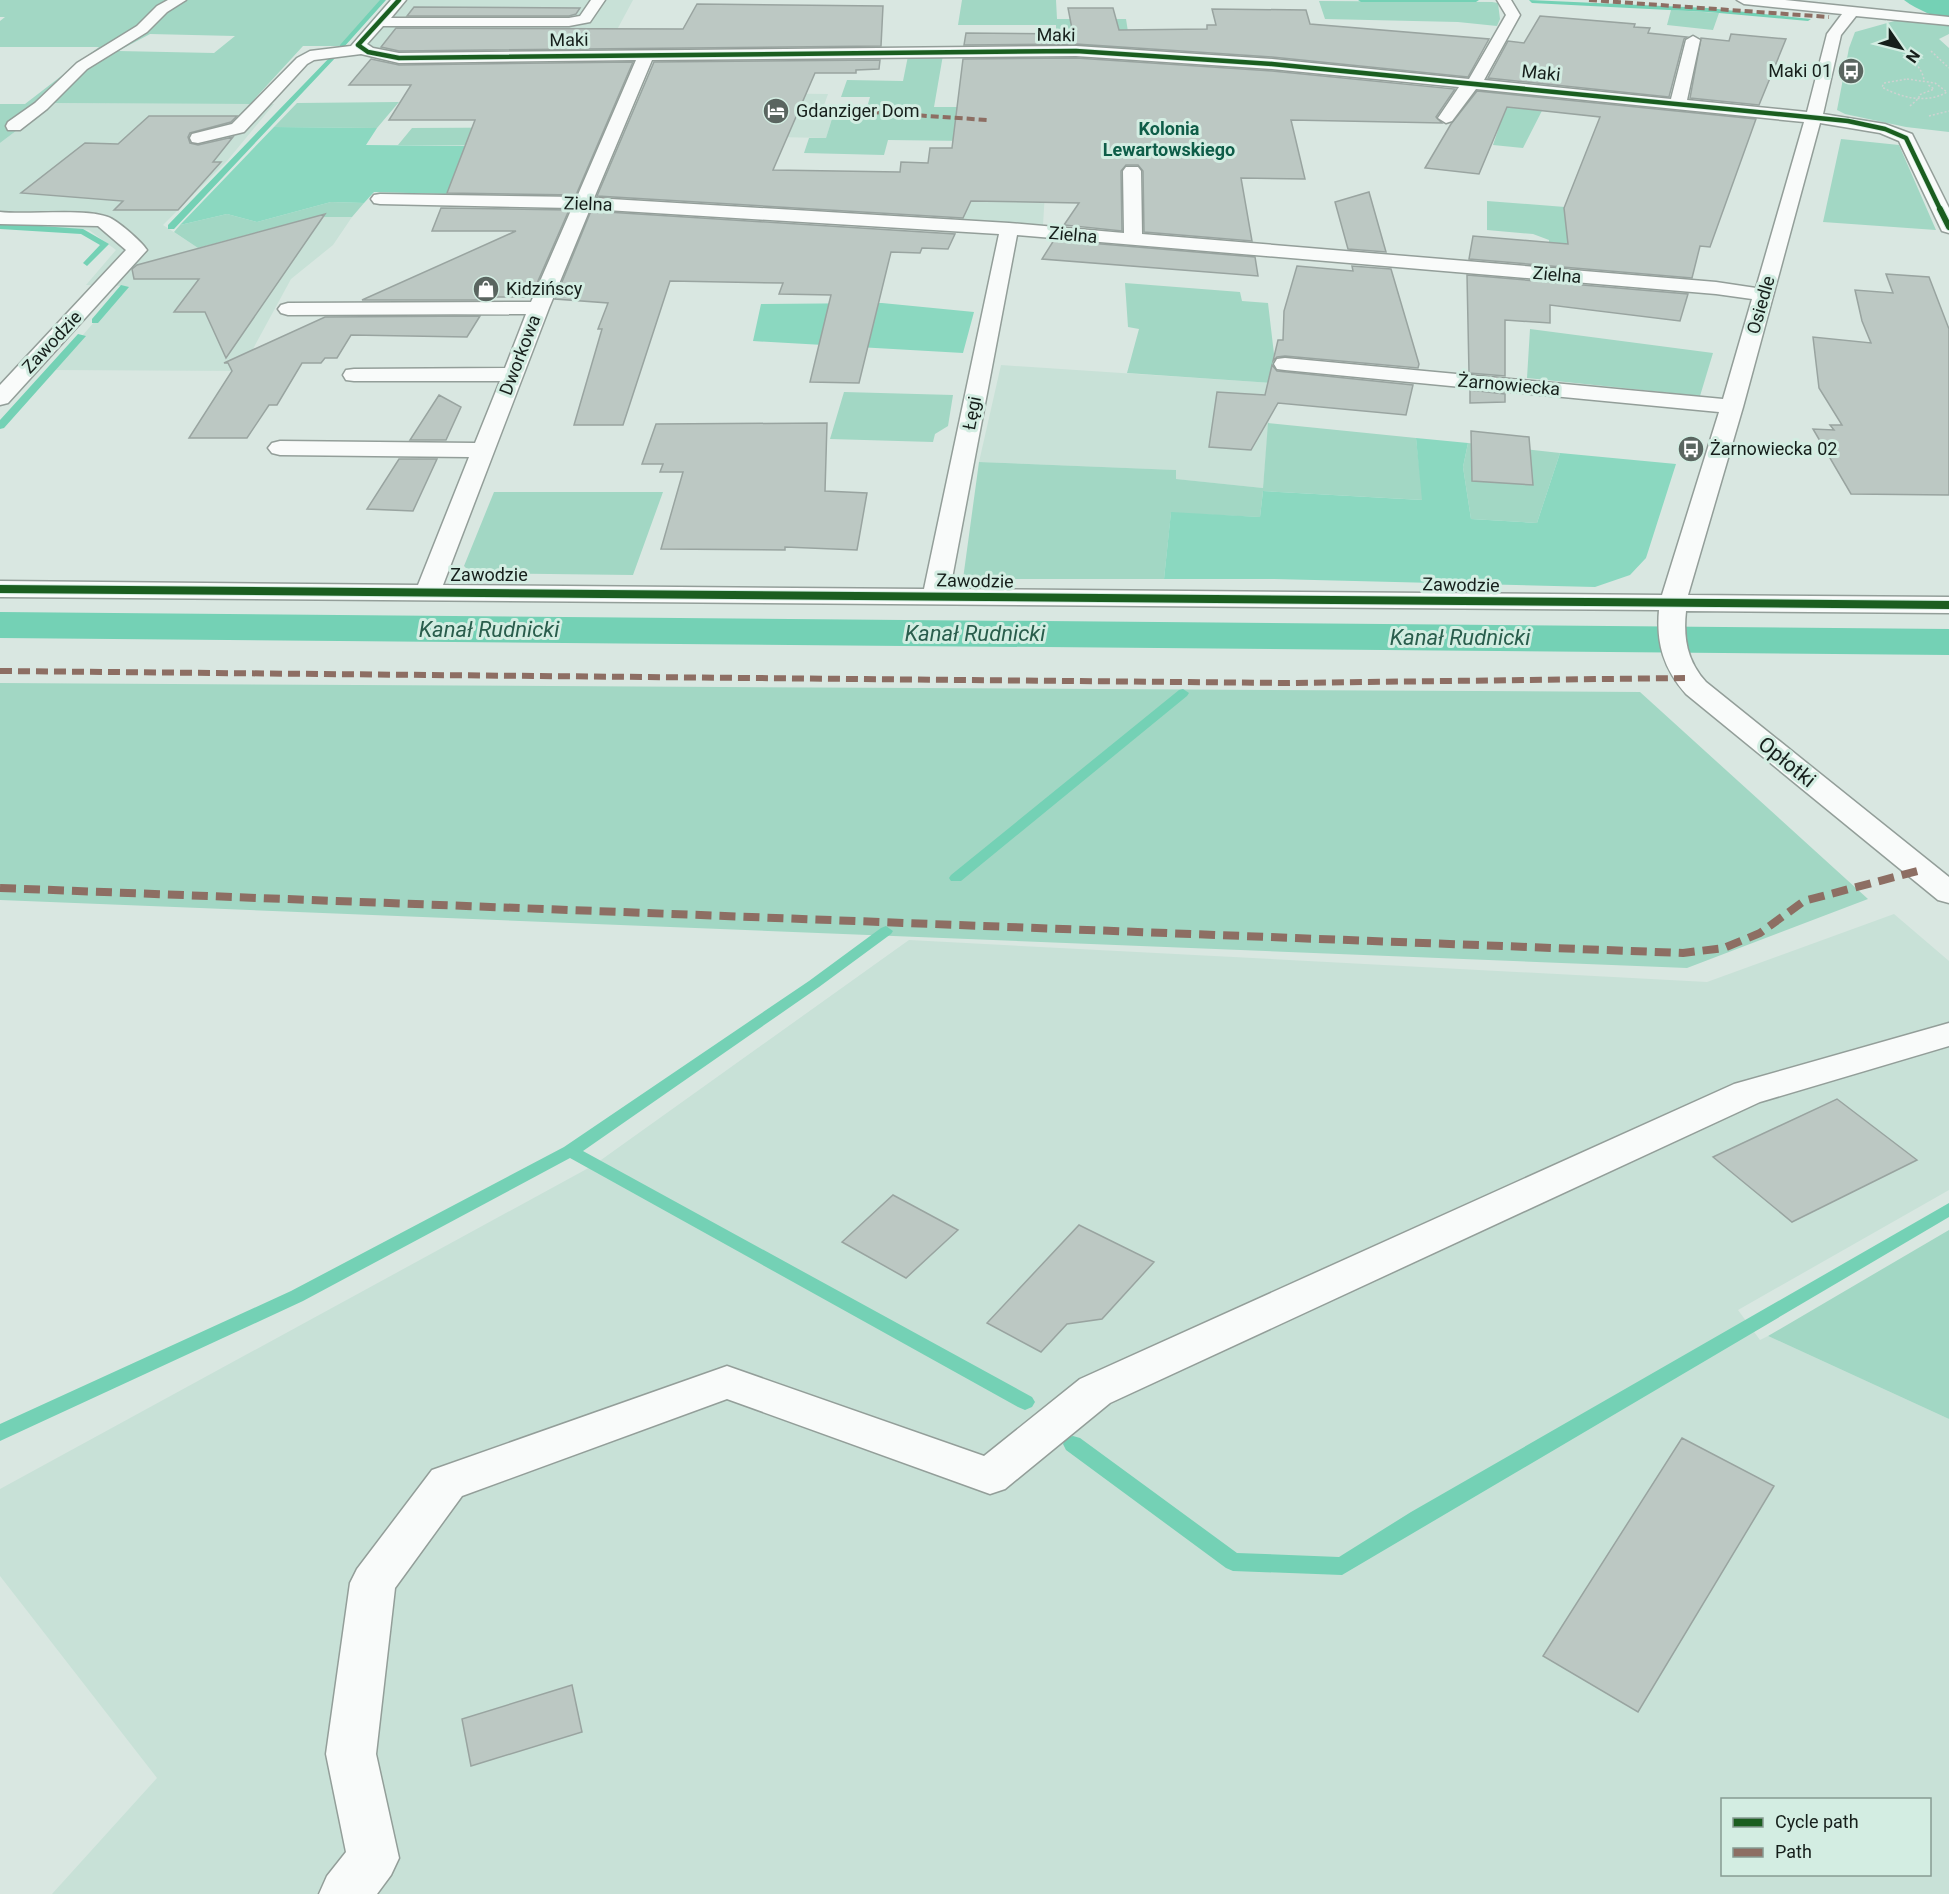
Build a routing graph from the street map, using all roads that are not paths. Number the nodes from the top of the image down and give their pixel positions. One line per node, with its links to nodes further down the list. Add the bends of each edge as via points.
1 (179, 0): 16 (street, via 162,9 142,29 82,66)
2 (399, 0): 8 (street)
3 (598, 0): 8 (street, via 585,19 569,22)
4 (1504, 0): 12 (street, Maki, via 1513,15 1510,24)
5 (1744, 0): 6 (street)
6 (1846, 5): 7 (street); 15 (street, Osiedle, via 1849,16 1834,34)
7 (1942, 20)
8 (379, 22): 10 (street, via 358,45)
9 (1693, 40): 13 (street)
10 (364, 49): 11 (street, Maki, via 399,58); 17 (street, via 302,60 238,128)
11 (646, 55): 12 (street, Maki, via 1076,51); 20 (street, Dworkowa)
12 (1474, 83): 13 (street, Maki); 14 (street)
13 (1678, 103): 15 (street, Maki)
14 (1446, 118)
15 (1813, 118): 22 (street, Maki, via 1869,125 1906,138); 25 (street, Osiedle)
16 (14, 126)
17 (198, 138)
18 (1132, 171): 24 (street)
19 (381, 199): 20 (street, Zielna)
20 (584, 203): 23 (street, Zielna); 26 (street, Dworkowa)
21 (0, 218): 31 (street, Zawodzie, via 102,221 137,250)
22 (1949, 227)
23 (1009, 229): 24 (street, Zielna); 37 (street, Łęgi)
24 (1133, 240): 25 (street, Zielna)
25 (1764, 295): 32 (street, Osiedle)
26 (539, 308): 27 (street); 29 (street, Dworkowa)
27 (288, 309)
28 (1285, 364): 32 (street, Żarnowiecka)
29 (513, 374): 30 (street); 34 (street, Dworkowa)
30 (354, 375)
31 (0, 398)
32 (1732, 406): 39 (street, Osiedle)
33 (280, 448): 34 (street)
34 (483, 450): 36 (street, Dworkowa)
35 (0, 589): 36 (street, Zawodzie)
36 (428, 591): 37 (street, Zawodzie)
37 (935, 597): 39 (street, Zawodzie)
38 (1949, 604): 39 (street, Zawodzie)
39 (1673, 627): 40 (street, Opłotki, via 1675,660 1685,678)
40 (1949, 893)
41 (1949, 1035): 42 (street, via 1747,1093 1095,1391 990,1476 727,1382 447,1483 373,1582 351,1754 373,1858)
42 (345, 1894)

